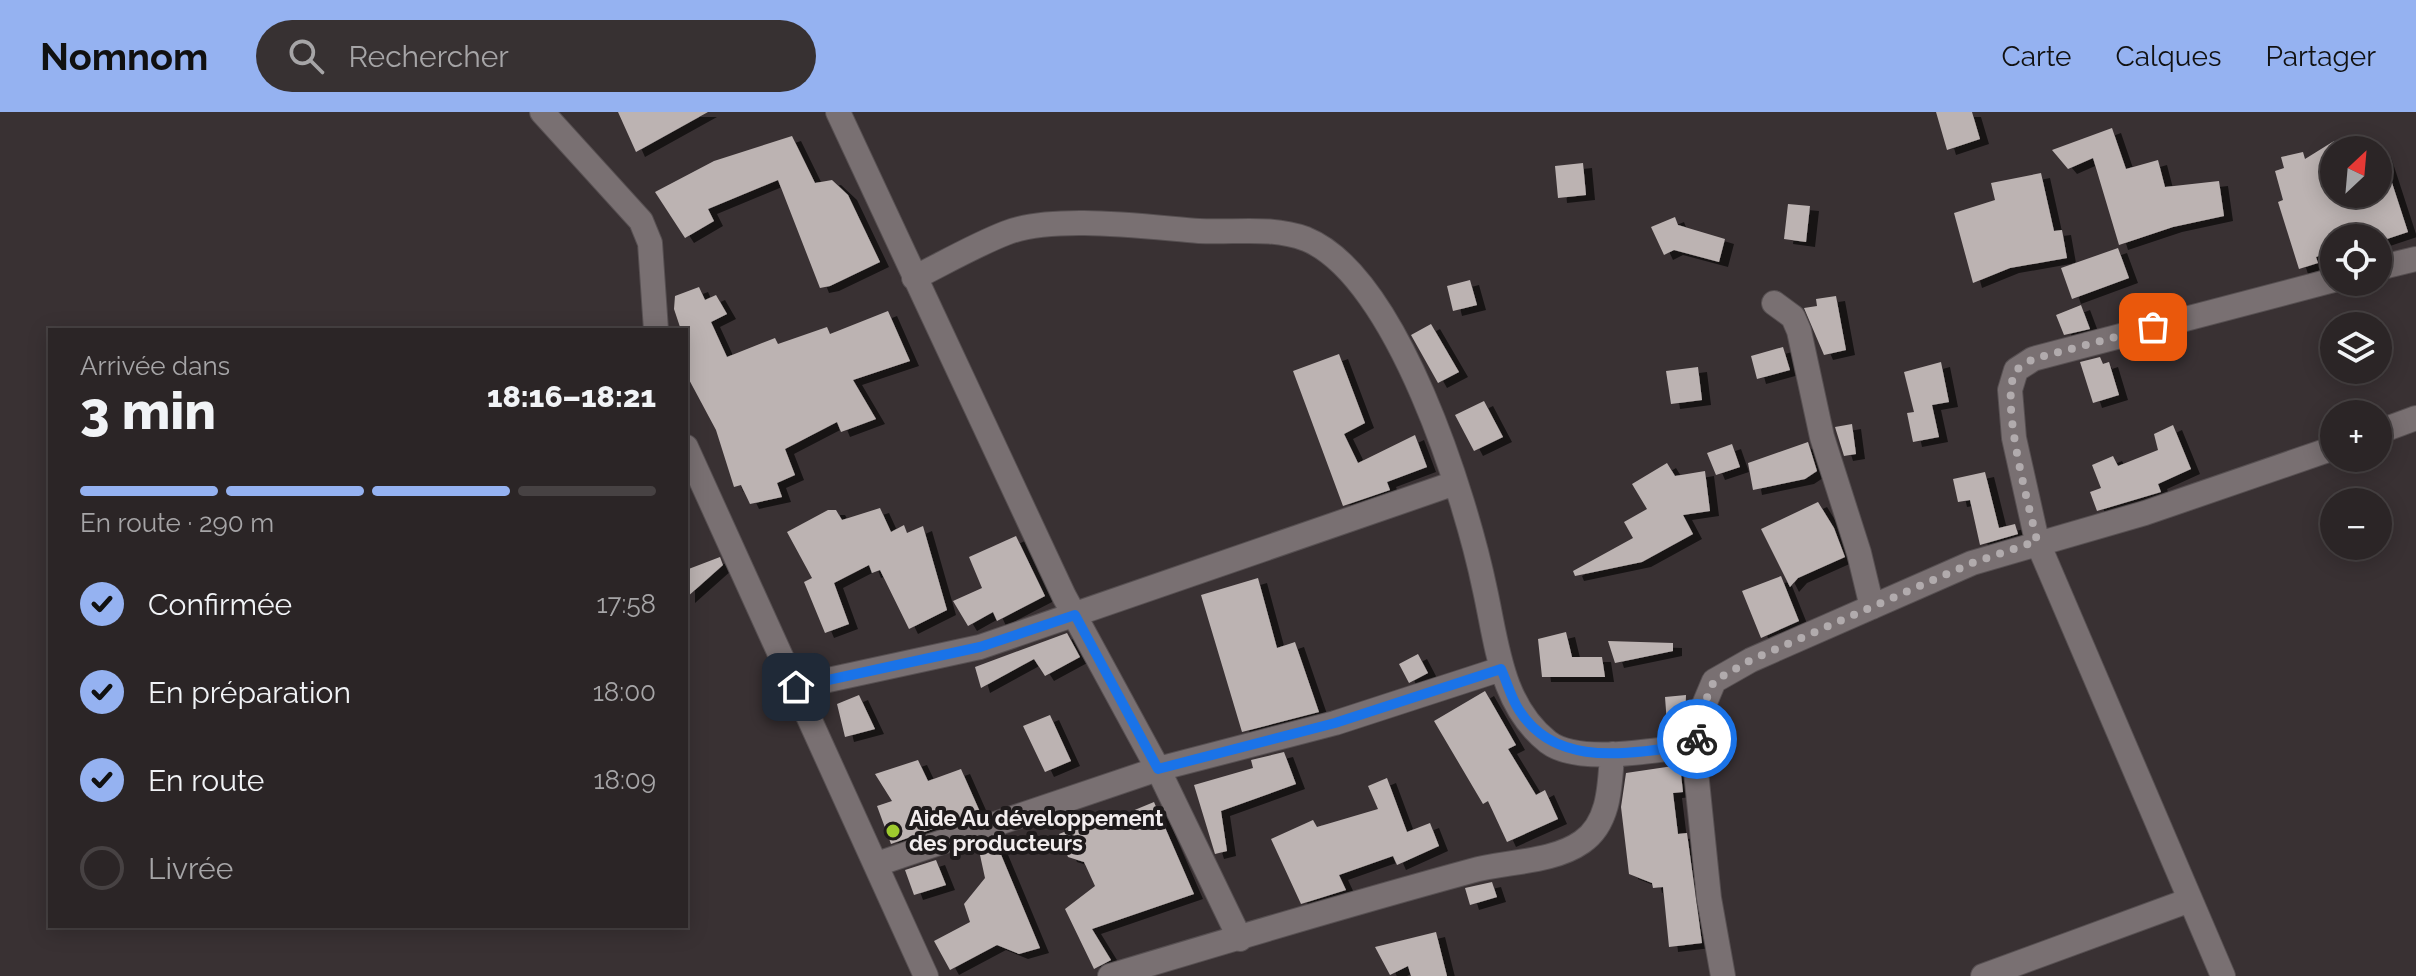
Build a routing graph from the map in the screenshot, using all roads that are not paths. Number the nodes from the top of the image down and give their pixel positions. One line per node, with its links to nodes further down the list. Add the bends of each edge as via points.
1 (542, 112): 8 (street, via 641,221 650,243)
2 (838, 112): 5 (street)
3 (2416, 259): 4 (street)
4 (2392, 265)
5 (914, 278): 13 (street, via 1009,231 1057,225 1275,231 1306,239 1335,254 1364,289 1414,370); 16 (street)
6 (2320, 284): 14 (street, via 2033,359 2016,370 2010,390 2014,438)
7 (1774, 303): 15 (street, via 1793,317 1799,331 1822,437)
8 (656, 328)
9 (2416, 418): 10 (street)
10 (2392, 427)
11 (688, 451): 18 (street)
12 (2320, 453): 14 (street, via 2145,513)
13 (1455, 483): 16 (street); 17 (street)
14 (2037, 541): 15 (street); 23 (street)
15 (1872, 607): 19 (street, via 1714,681 1701,712)
16 (1075, 615): 18 (street, via 980,647); 21 (street)
17 (1501, 669): 20 (street, via 1519,710 1550,744); 21 (street, via 1335,723)
18 (796, 687): 22 (street)
19 (1697, 745): 20 (street); 27 (street, via 1705,870)
20 (1612, 754): 24 (street, via 1603,814 1581,843)
21 (1158, 769): 22 (street); 24 (street)
22 (877, 864): 25 (street)
23 (2190, 900): 28 (street); 29 (street)
24 (1240, 939): 26 (street)
25 (926, 976)
26 (1110, 976)
27 (1723, 976)
28 (1983, 976)
29 (2223, 976)

